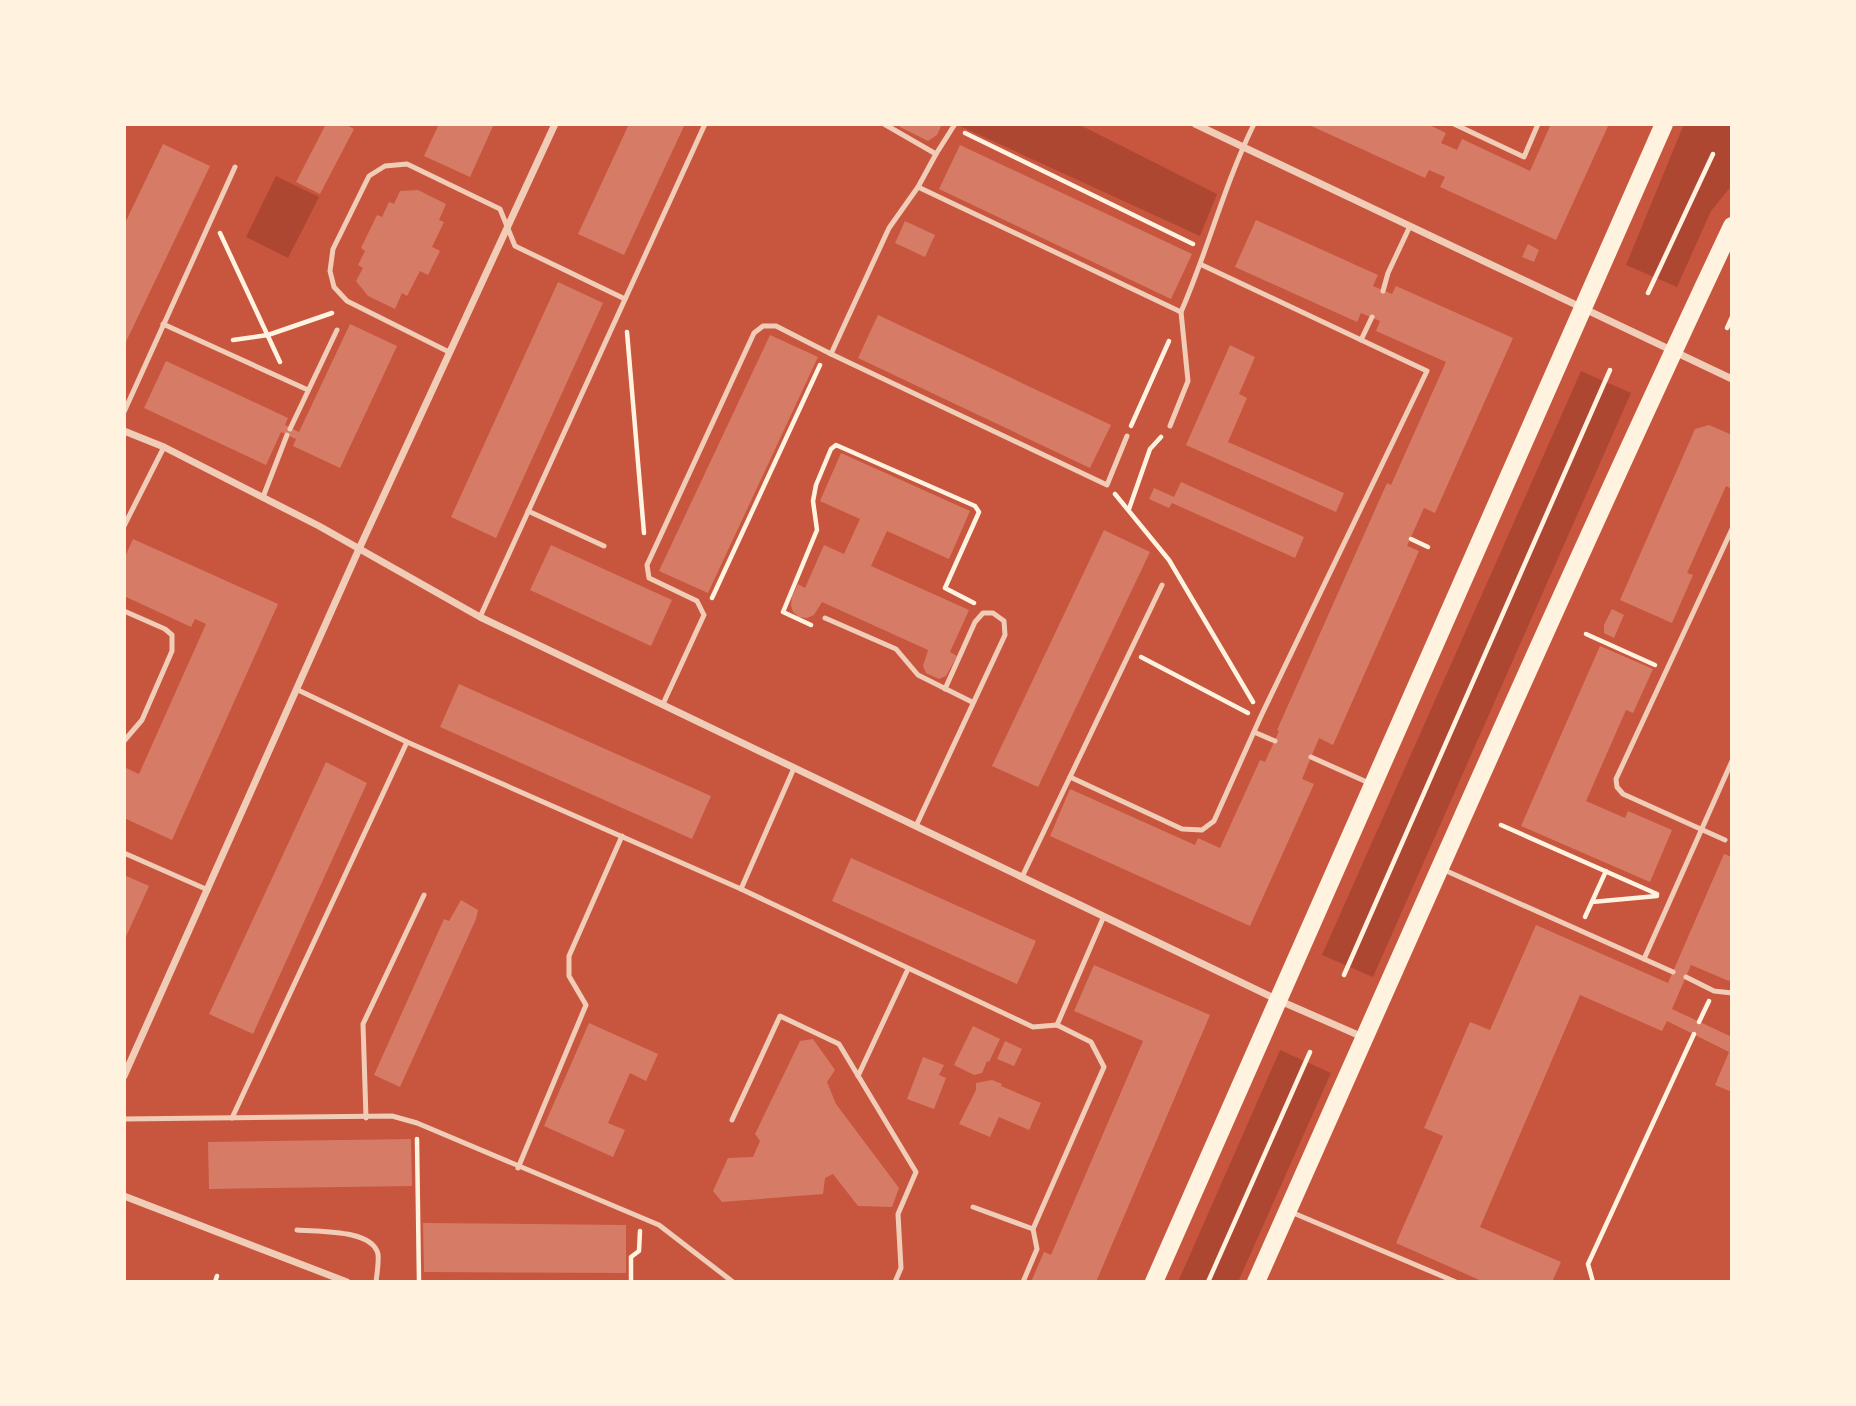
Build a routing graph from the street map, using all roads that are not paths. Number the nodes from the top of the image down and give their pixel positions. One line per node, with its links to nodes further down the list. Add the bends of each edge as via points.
1 (555, 124): 16 (street)
2 (705, 124): 19 (lane)
3 (884, 124): 11 (lane)
4 (1195, 124): 10 (street)
5 (1254, 124): 10 (lane)
6 (1454, 124): 7 (lane, via 1524,157)
7 (1538, 124)
8 (1664, 124): 20 (main road)
9 (954, 126): 11 (lane)
10 (1243, 147): 14 (street); 17 (lane)
11 (936, 154): 13 (lane)
12 (235, 167): 23 (lane)
13 (918, 187): 21 (lane); 28 (lane, via 889,228)
14 (1410, 226): 18 (lane); 20 (street)
15 (1732, 226): 27 (main road)
16 (508, 227): 19 (lane, via 515,246); 26 (street); 26 (lane, via 500,209 475,195 407,164 385,166 369,176 333,248 330,271 334,287 347,301)
17 (1202, 265): 21 (lane); 25 (lane)
18 (1384, 291)
19 (625, 299): 39 (lane)
20 (1583, 309): 27 (street); 60 (main road)
21 (1181, 312): 32 (lane, via 1188,381)
22 (1372, 317): 25 (lane)
23 (163, 324): 30 (lane); 31 (lane)
24 (337, 330): 30 (lane)
25 (1361, 340): 52 (lane, via 1427,371)
26 (449, 352): 43 (street)
27 (1672, 352): 29 (street); 66 (main road)
28 (829, 353): 36 (lane, via 1107,485); 51 (lane, via 776,327 763,326 754,333 647,565 649,578 696,601 704,615)
29 (1732, 379)
30 (308, 390): 33 (lane)
31 (124, 412)
32 (1170, 426)
33 (290, 429)
34 (124, 431): 37 (street)
35 (288, 435): 38 (lane)
36 (1127, 436)
37 (164, 447): 38 (street); 40 (lane)
38 (262, 497): 43 (street)
39 (528, 511): 42 (lane); 46 (lane)
40 (124, 526)
41 (1732, 529): 62 (lane, via 1616,779 1623,794)
42 (604, 546)
43 (359, 549): 46 (street); 49 (street)
44 (1162, 585): 59 (lane)
45 (124, 611): 53 (lane, via 165,629 173,642 142,720)
46 (480, 617): 51 (street)
47 (825, 618): 48 (lane, via 896,649 918,675)
48 (946, 689): 50 (lane); 50 (lane, via 975,622 983,613 993,613 1003,621 1005,635)
49 (298, 690): 55 (lane); 69 (street)
50 (972, 702): 61 (lane)
51 (663, 704): 58 (street)
52 (1254, 732): 54 (lane); 59 (lane, via 1214,821 1202,830 1182,828)
53 (124, 741)
54 (1275, 741)
55 (407, 742): 63 (lane); 82 (lane)
56 (1311, 757): 60 (lane)
57 (1732, 761): 62 (lane)
58 (794, 768): 61 (street); 68 (lane)
59 (1070, 776): 67 (lane)
60 (1373, 785): 77 (main road)
61 (916, 826): 67 (street)
62 (1702, 829): 64 (lane); 72 (lane)
63 (622, 836): 68 (lane); 86 (lane, via 569,956 569,976 586,1005)
64 (1725, 840)
65 (124, 853): 69 (lane)
66 (1440, 867): 72 (lane); 79 (main road)
67 (1022, 877): 71 (street)
68 (741, 889): 73 (lane)
69 (208, 890): 80 (street)
70 (424, 895): 83 (lane, via 362,1024)
71 (1104, 916): 77 (street); 78 (lane)
72 (1644, 958): 74 (lane)
73 (908, 969): 78 (lane, via 1033,1027); 81 (lane)
74 (1673, 972)
75 (1686, 977): 76 (lane, via 1714,991)
76 (1732, 993)
77 (1278, 1000): 79 (street); 97 (main road)
78 (1057, 1025): 90 (lane, via 1091,1042 1104,1067)
79 (1365, 1038): 89 (main road)
80 (124, 1076)
81 (858, 1076): 85 (lane, via 839,1044 780,1016); 95 (lane, via 916,1172 898,1214 901,1268)
82 (232, 1118): 83 (lane); 84 (lane)
83 (366, 1118): 86 (lane, via 392,1116 417,1124)
84 (124, 1119)
85 (732, 1120)
86 (518, 1168): 94 (lane, via 659,1225)
87 (124, 1196): 92 (street)
88 (972, 1207): 90 (lane)
89 (1288, 1210): 98 (main road); 99 (lane)
90 (1033, 1229): 96 (lane, via 1037,1249)
91 (297, 1230): 93 (lane, via 369,1240 378,1256)
92 (347, 1282)
93 (376, 1282)
94 (733, 1282)
95 (895, 1282)
96 (1023, 1282)
97 (1154, 1282)
98 (1256, 1282)
99 (1456, 1282)

